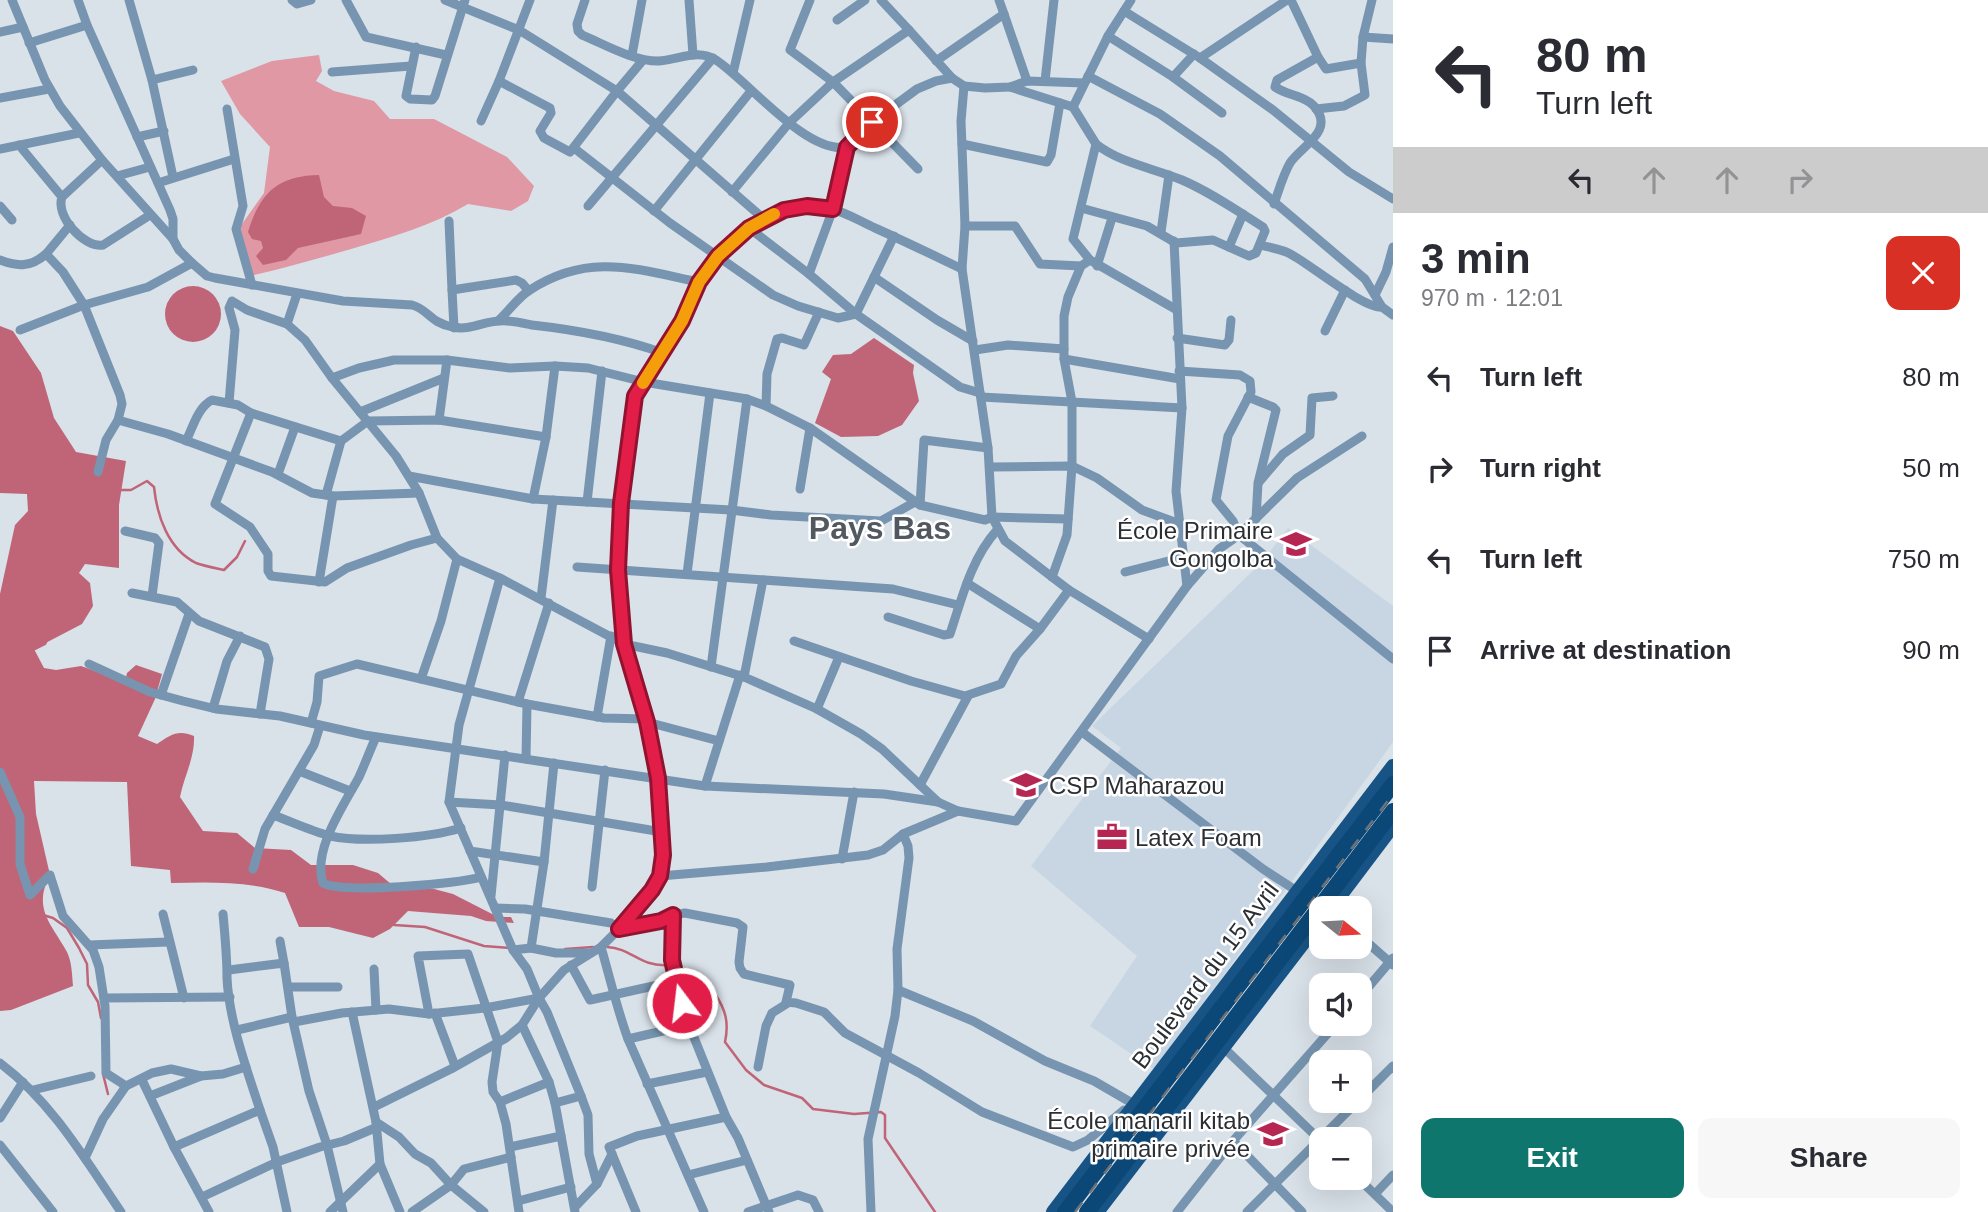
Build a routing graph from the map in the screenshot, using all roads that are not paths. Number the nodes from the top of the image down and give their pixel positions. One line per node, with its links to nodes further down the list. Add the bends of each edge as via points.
1 (12, 0): 26 (street)
2 (78, 0): 25 (street)
3 (128, 0): 51 (street)
4 (292, 0): 5 (street, via 300,4)
5 (311, 0)
6 (346, 0): 34 (street, via 366,37)
7 (445, 0): 21 (street)
8 (530, 0): 27 (street)
9 (585, 0): 36 (street, via 578,31)
10 (642, 0): 36 (street)
11 (689, 0): 37 (street)
12 (751, 0): 47 (street)
13 (810, 0): 55 (street, via 790,50)
14 (865, 0): 24 (street)
15 (881, 0): 28 (street)
16 (999, 0): 23 (street)
17 (1054, 0): 54 (street)
18 (1131, 0): 22 (street)
19 (1289, 0): 38 (street); 39 (street)
20 (1371, 0): 31 (street)
21 (463, 4): 27 (street); 35 (street)
22 (1124, 11): 30 (street); 38 (street)
23 (1004, 14): 42 (street); 52 (street)
24 (837, 20)
25 (87, 25): 33 (street); 73 (street)
26 (23, 27): 29 (street); 33 (street)
27 (519, 30): 53 (street); 59 (street)
28 (909, 30): 42 (street); 55 (street)
29 (0, 32)
30 (1108, 36): 48 (street); 50 (street)
31 (1363, 37): 32 (street); 43 (street)
32 (1393, 39)
33 (29, 43): 58 (street)
34 (416, 47): 35 (street); 44 (street)
35 (446, 55): 44 (street, via 432,100 406,96)
36 (632, 55): 41 (street)
37 (693, 55): 40 (street); 41 (street)
38 (1197, 56): 48 (street); 74 (street)
39 (1318, 57): 43 (street, via 1325,69); 65 (street, via 1275,84)
40 (713, 58): 47 (street); 70 (street)
41 (643, 60): 59 (street)
42 (936, 61): 49 (street)
43 (1361, 63): 65 (street, via 1365,95 1344,106)
44 (411, 66): 46 (street)
45 (193, 70): 51 (street)
46 (332, 72)
47 (733, 73): 60 (street)
48 (1172, 77): 66 (street)
49 (952, 78): 56 (street); 68 (street, via 917,89)
50 (1086, 79): 54 (street); 63 (street); 94 (street, via 1160,114 1220,156)
51 (152, 80): 71 (street)
52 (1027, 80): 54 (street); 57 (street)
53 (499, 81): 67 (street); 79 (street, via 550,108 540,134 566,151)
54 (1045, 81)
55 (833, 82): 68 (street); 69 (street)
56 (964, 86): 57 (street); 75 (street)
57 (1010, 87): 62 (street)
58 (49, 89): 61 (street); 72 (street)
59 (617, 91): 70 (street); 79 (street)
60 (751, 91): 69 (street); 82 (street)
61 (0, 99)
62 (1060, 103): 63 (street); 75 (street, via 1047,162)
63 (1073, 107): 76 (street)
64 (228, 109): 81 (street)
65 (1316, 109): 74 (street, via 1320,124)
66 (1223, 113)
67 (481, 121)
68 (872, 122): 78 (street); 85 (street)
69 (789, 123): 78 (street, via 829,147); 91 (street)
70 (657, 126): 82 (street); 88 (street)
71 (164, 131): 73 (street); 89 (street)
72 (79, 133): 77 (street); 83 (street)
73 (137, 137): 84 (street)
74 (1313, 142): 93 (street, via 1349,172); 94 (street, via 1300,150 1289,166)
75 (962, 144): 107 (street)
76 (1096, 144): 86 (street, via 1110,155); 97 (street)
77 (19, 145): 80 (street); 92 (street)
78 (847, 147): 98 (street)
79 (573, 148): 88 (street)
80 (0, 149)
81 (234, 159): 89 (street); 125 (street, via 243,206 236,229)
82 (696, 159): 91 (street); 99 (street)
83 (102, 160): 87 (street); 92 (street)
84 (150, 167): 87 (street); 90 (street)
85 (918, 170)
86 (1169, 175): 100 (street); 109 (street)
87 (117, 176): 101 (street)
88 (613, 176): 96 (street); 99 (street)
89 (173, 177): 90 (street)
90 (158, 183): 111 (street, via 173,219)
91 (732, 192): 103 (street)
92 (62, 197): 106 (street, via 59,204)
93 (1393, 199)
94 (1274, 204): 130 (street, via 1365,279)
95 (0, 206): 104 (street)
96 (588, 206)
97 (1082, 208): 102 (street); 120 (street, via 1073,239)
98 (833, 209): 103 (street, via 796,208); 110 (street); 122 (street)
99 (654, 211): 117 (street)
100 (1243, 214): 113 (street, via 1264,229); 114 (street)
101 (150, 215): 106 (street, via 97,246); 111 (street)
102 (1112, 218): 109 (street); 120 (street)
103 (764, 219): 108 (street)
104 (12, 220)
105 (449, 221): 126 (street)
106 (70, 225): 116 (street)
107 (965, 226): 120 (street, via 1013,225 1040,264); 121 (street)
108 (749, 228): 117 (street); 122 (street)
109 (1161, 232): 112 (street)
110 (894, 236): 121 (street); 123 (street)
111 (173, 239): 119 (street)
112 (1174, 241): 114 (street, via 1209,239); 133 (street)
113 (1260, 245): 114 (street, via 1250,256); 128 (street, via 1290,253)
114 (1228, 247)
115 (1393, 247): 130 (street)
116 (46, 254): 118 (street, via 22,266); 131 (street)
117 (718, 256): 124 (street); 134 (street, via 774,295)
118 (0, 260)
119 (192, 263): 125 (street, via 207,276); 131 (street, via 148,287)
120 (1089, 264): 133 (street); 146 (street, via 1066,306)
121 (962, 269): 144 (street)
122 (809, 274): 135 (street)
123 (874, 277): 135 (street); 144 (street)
124 (699, 282): 127 (street, via 592,266 571,270); 145 (street)
125 (252, 285): 129 (street)
126 (452, 290): 127 (street, via 516,280); 140 (street)
127 (528, 290): 137 (street)
128 (1345, 290): 132 (street); 142 (street)
129 (297, 294): 139 (street); 140 (street, via 412,305 438,324)
130 (1375, 295): 132 (street)
131 (84, 305): 141 (street); 165 (street, via 120,395)
132 (1382, 307): 136 (street)
133 (1177, 310): 143 (street)
134 (819, 313): 135 (street, via 843,319); 161 (street, via 804,345 777,339 767,374)
135 (856, 314): 155 (street, via 960,387)
136 (1393, 315)
137 (499, 320): 140 (street, via 475,328); 145 (street, via 627,341)
138 (1231, 320): 143 (street, via 1225,345)
139 (287, 324): 151 (street); 159 (street, via 229,303 235,331)
140 (453, 328)
141 (20, 330)
142 (1325, 331)
143 (1177, 338): 150 (street)
144 (974, 346): 146 (street, via 1007,345); 155 (street)
145 (663, 353): 153 (street)
146 (1064, 354): 150 (street); 160 (street)
147 (446, 360): 148 (street, via 510,368); 151 (street, via 383,362); 152 (street)
148 (555, 366): 149 (street); 171 (street)
149 (601, 371): 153 (street); 187 (street)
150 (1179, 375): 157 (street, via 1240,376 1250,381); 162 (street)
151 (332, 378): 164 (street)
152 (444, 378): 164 (street); 166 (street)
153 (644, 382): 154 (street); 188 (street, via 635,396)
154 (709, 393): 158 (street); 190 (street)
155 (981, 395): 160 (street); 174 (street)
156 (1333, 396): 181 (street, via 1312,398 1310,435 1283,454)
157 (1248, 397): 181 (street, via 1276,410); 198 (street, via 1228,436 1215,494)
158 (747, 400): 161 (street); 191 (street)
159 (229, 402): 163 (street); 172 (street, via 208,401)
160 (1072, 402): 162 (street); 177 (street)
161 (766, 406): 169 (street)
162 (1182, 408): 195 (street, via 1176,480)
163 (251, 412): 168 (street); 175 (street)
164 (360, 412): 167 (street)
165 (118, 420): 172 (street); 178 (street, via 106,440)
166 (439, 420): 167 (street); 171 (street)
167 (368, 421): 173 (street); 180 (street)
168 (295, 427): 173 (street); 179 (street)
169 (810, 428): 182 (street); 189 (street)
170 (1362, 436): 194 (street, via 1297,478)
171 (546, 437): 185 (street)
172 (186, 441): 175 (street)
173 (341, 441): 184 (street)
174 (988, 448): 176 (street); 189 (street, via 924,440)
175 (232, 458): 179 (street); 210 (street, via 215,504 250,527 268,554 271,576)
176 (990, 467): 177 (street); 192 (street)
177 (1072, 467): 193 (street); 195 (street, via 1097,478 1142,510)
178 (98, 472)
179 (278, 474): 184 (street, via 299,488)
180 (409, 476): 183 (street); 185 (street)
181 (1258, 483): 194 (street)
182 (800, 489)
183 (419, 493): 184 (street); 199 (street)
184 (329, 496): 210 (street)
185 (533, 499): 186 (street)
186 (553, 500): 187 (street); 216 (street)
187 (587, 502): 188 (street)
188 (621, 503): 190 (street); 203 (street)
189 (917, 504): 191 (street, via 881,522); 192 (street, via 981,519)
190 (695, 508): 191 (street); 205 (street)
191 (731, 510): 206 (street)
192 (992, 517): 193 (street); 196 (street)
193 (1068, 519): 207 (street)
194 (1256, 519): 198 (street)
195 (1180, 524): 200 (street)
196 (997, 530): 207 (street); 211 (street, via 982,548)
197 (125, 531): 215 (street, via 159,542)
198 (1239, 535): 212 (street, via 1219,549); 227 (street)
199 (438, 538): 201 (street); 210 (street, via 347,568)
200 (1184, 557): 204 (street); 212 (street)
201 (457, 559): 208 (street); 231 (street)
202 (577, 567): 203 (street)
203 (618, 570): 205 (street); 225 (street)
204 (1125, 572)
205 (687, 574): 206 (street)
206 (723, 575): 209 (street); 229 (street)
207 (1052, 577): 213 (street)
208 (500, 578): 216 (street); 232 (street)
209 (763, 580): 217 (street, via 893,589); 230 (street)
210 (320, 582)
211 (967, 583): 217 (street); 220 (street)
212 (1187, 586): 223 (street)
213 (1069, 590): 220 (street); 223 (street)
214 (132, 593): 215 (street)
215 (152, 596): 218 (street, via 177,601)
216 (545, 601): 222 (street); 235 (street)
217 (958, 605): 219 (street, via 948,636)
218 (189, 614): 221 (street); 233 (street)
219 (888, 617)
220 (1040, 629): 234 (street, via 1016,656 1001,684)
221 (240, 636): 236 (street); 238 (street, via 262,645 268,655)
222 (611, 636): 225 (street); 239 (street)
223 (1149, 639): 242 (street)
224 (794, 641): 226 (street)
225 (624, 644): 229 (street); 240 (street)
226 (839, 657): 234 (street); 237 (street)
227 (1393, 659)
228 (89, 664): 233 (street)
229 (711, 667): 230 (street)
230 (742, 676): 237 (street); 244 (street)
231 (421, 679): 232 (street); 241 (street, via 357,664 319,676)
232 (469, 691): 235 (street); 245 (street)
233 (161, 695): 236 (street)
234 (968, 696): 255 (street)
235 (522, 703): 239 (street); 247 (street)
236 (213, 708): 238 (street)
237 (817, 709): 255 (street, via 882,749)
238 (260, 714): 241 (street)
239 (597, 717): 240 (street)
240 (646, 720): 244 (street); 253 (street)
241 (316, 725): 243 (street); 251 (street, via 314,746)
242 (1082, 732): 262 (street, via 1016,821); 280 (street)
243 (376, 737): 245 (street); 257 (street)
244 (719, 741): 256 (street)
245 (455, 748): 246 (street); 259 (street)
246 (505, 755): 247 (street); 261 (street)
247 (526, 759): 248 (street)
248 (554, 763): 250 (street); 265 (street)
249 (1393, 766): 280 (main road, Boulevard du 15 Avril)
250 (605, 770): 253 (street); 266 (street)
251 (299, 771): 257 (street); 264 (street)
252 (0, 772): 292 (street, via 20,817 20,864 30,895 50,875 63,916)
253 (658, 778): 256 (street); 269 (street)
254 (1393, 784): 398 (highway, Boulevard du 15 Avril)
255 (920, 785): 260 (street)
256 (705, 786): 258 (street)
257 (350, 791): 271 (street)
258 (854, 792): 260 (street); 274 (street)
259 (449, 802): 261 (street); 268 (street)
260 (938, 802): 262 (street)
261 (501, 805): 265 (street); 273 (street)
262 (958, 811): 270 (street)
263 (1393, 811): 399 (highway, Boulevard du 15 Avril)
264 (273, 815): 271 (street); 276 (street)
265 (550, 815): 266 (street); 275 (street)
266 (600, 822): 269 (street); 279 (street)
267 (1393, 826): 281 (main road)
268 (461, 828): 271 (street, via 419,837 349,839); 272 (street)
269 (662, 832): 277 (street)
270 (903, 834): 274 (street, via 883,850); 307 (street, via 909,858 897,949)
271 (328, 835): 278 (street, via 321,869 321,880 327,886 394,887)
272 (470, 851): 273 (street); 278 (street)
273 (496, 854): 275 (street); 282 (street)
274 (842, 859): 277 (street)
275 (544, 862): 284 (street)
276 (253, 869)
277 (660, 876): 288 (street)
278 (481, 877): 282 (street)
279 (592, 887)
280 (1297, 891): 340 (main road, Boulevard du 15 Avril)
281 (1340, 896)
282 (491, 898): 283 (street)
283 (495, 908): 284 (street); 296 (street)
284 (536, 911): 288 (street, via 611,923); 295 (street)
285 (163, 914): 291 (street)
286 (223, 914): 302 (street)
287 (673, 915): 288 (street); 303 (street); 313 (street, via 701,915 742,925 741,971 790,985)
288 (619, 929): 294 (street)
289 (1309, 936): 325 (main road)
290 (280, 941): 299 (street)
291 (168, 942): 292 (street); 311 (street)
292 (89, 945): 310 (street, via 99,967)
293 (1372, 946): 298 (street)
294 (601, 947): 297 (street); 308 (street)
295 (531, 948): 296 (street); 297 (street)
296 (513, 950): 312 (street, via 527,969)
297 (590, 953): 300 (street)
298 (1392, 962): 304 (street)
299 (284, 963): 302 (street); 305 (street)
300 (571, 965): 308 (street, via 589,999); 312 (street)
301 (374, 969): 315 (street)
302 (229, 970): 309 (street)
303 (676, 981): 308 (street); 320 (street)
304 (1372, 983)
305 (288, 987): 306 (street); 318 (street)
306 (338, 987)
307 (898, 990): 326 (street); 348 (street, via 973,1021)
308 (615, 993): 323 (street)
309 (230, 997): 311 (street); 321 (street)
310 (104, 998): 311 (street); 339 (street, via 106,1073)
311 (184, 998)
312 (538, 998): 314 (street); 319 (street); 345 (street)
313 (788, 1003): 326 (street, via 824,1012 845,1032); 331 (street, via 772,1013)
314 (485, 1008): 317 (street); 317 (street, via 470,955 423,954 418,960); 324 (street)
315 (376, 1010): 316 (street); 317 (street)
316 (352, 1012): 318 (street); 349 (street)
317 (432, 1014): 328 (street)
318 (293, 1020): 321 (street); 361 (street)
319 (522, 1025): 324 (street); 337 (street)
320 (689, 1025): 323 (street); 332 (street)
321 (237, 1030): 330 (street)
322 (1326, 1036): 343 (street)
323 (628, 1039): 338 (street)
324 (498, 1042): 328 (street); 346 (street, via 492,1082)
325 (1224, 1048): 343 (street); 400 (main road)
326 (888, 1055): 348 (street, via 982,1112 1068,1147 1088,1140); 396 (street, via 869,1139)
327 (0, 1063): 336 (street)
328 (455, 1066): 349 (street)
329 (1393, 1066): 341 (street)
330 (246, 1067): 334 (street); 350 (street)
331 (758, 1067)
332 (707, 1072): 338 (street); 352 (street)
333 (91, 1076): 342 (street)
334 (201, 1076): 335 (street, via 171,1069); 344 (street)
335 (142, 1080): 339 (street); 344 (street)
336 (23, 1082): 342 (street); 353 (street)
337 (548, 1082): 346 (street); 347 (street)
338 (647, 1084): 356 (street)
339 (126, 1086): 366 (street, via 103,1118)
340 (1151, 1086): 348 (street); 397 (main road, Boulevard du 15 Avril)
341 (1372, 1087)
342 (33, 1090): 366 (street)
343 (1274, 1095): 357 (street); 359 (street)
344 (150, 1096): 362 (street)
345 (581, 1096): 347 (street); 372 (street)
346 (500, 1102): 363 (street)
347 (555, 1103): 358 (street)
348 (1132, 1103)
349 (374, 1107): 354 (street)
350 (260, 1110): 362 (street); 368 (street)
351 (1347, 1113): 355 (street)
352 (726, 1117): 356 (street); 367 (street)
353 (0, 1118)
354 (376, 1125): 361 (street); 369 (street); 373 (street, via 399,1137)
355 (1333, 1127)
356 (668, 1129): 365 (street, via 609,1147); 370 (street)
357 (1309, 1130)
358 (561, 1136): 363 (street); 375 (street)
359 (1233, 1141): 374 (street); 401 (street)
360 (0, 1145): 383 (street)
361 (327, 1145): 368 (street); 380 (street)
362 (174, 1147): 378 (street)
363 (510, 1152): 373 (street, via 464,1169); 379 (street)
364 (1309, 1152): 374 (street)
365 (612, 1154): 372 (street); 392 (street)
366 (85, 1158): 384 (street)
367 (747, 1160): 370 (street); 382 (street)
368 (277, 1162): 378 (street); 386 (street)
369 (380, 1164): 380 (street); 388 (street)
370 (688, 1175): 393 (street)
371 (1393, 1175): 377 (street)
372 (597, 1184): 381 (street)
373 (451, 1185): 389 (street); 390 (street)
374 (1274, 1185): 402 (street); 403 (street)
375 (570, 1187): 379 (street); 381 (street)
376 (1371, 1190): 377 (street)
377 (1375, 1194): 404 (street)
378 (202, 1196): 385 (street)
379 (519, 1201): 391 (street)
380 (341, 1208): 387 (street)
381 (575, 1209)
382 (768, 1209): 394 (street); 395 (street, via 798,1195 813,1200)
383 (53, 1212)
384 (121, 1212)
385 (209, 1212)
386 (287, 1212)
387 (330, 1212)
388 (400, 1212)
389 (412, 1212)
390 (484, 1212)
391 (519, 1212)
392 (636, 1212)
393 (704, 1212)
394 (748, 1212)
395 (818, 1212)
396 (871, 1212)
397 (1053, 1212)
398 (1065, 1212)
399 (1087, 1212)
400 (1097, 1212)
401 (1177, 1212)
402 (1247, 1212)
403 (1301, 1212)
404 (1393, 1212)

